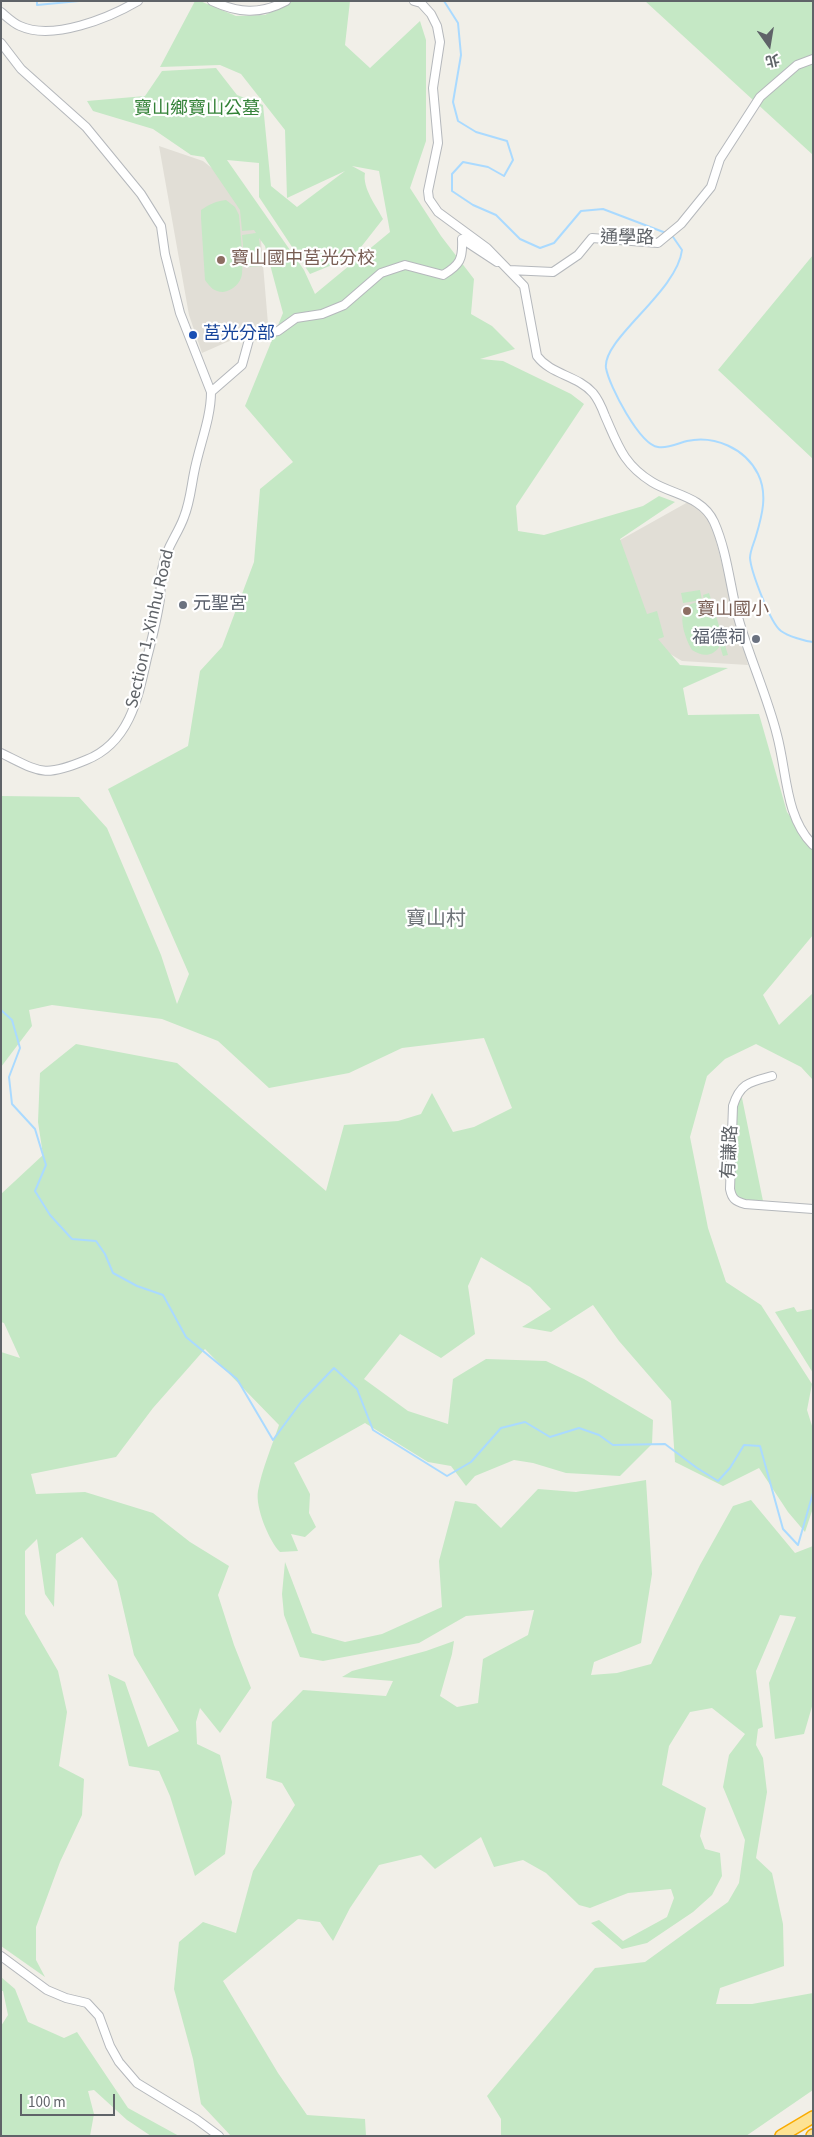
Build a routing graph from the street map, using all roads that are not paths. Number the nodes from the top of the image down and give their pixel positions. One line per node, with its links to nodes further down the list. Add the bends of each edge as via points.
1 (138, 1): 5 (street, via 85,24 44,31 19,25)
2 (212, 1): 3 (street, via 228,8 253,12 276,7)
3 (286, 1)
4 (414, 1): 8 (street, via 421,3 431,14 440,42 433,88 438,144 429,199 438,212 487,248)
5 (1, 12)
6 (1, 43): 9 (street, Section 1, Xinhu Road, via 21,69 86,127 141,194 161,226 180,313)
7 (813, 59): 8 (street, 通學路, via 797,65 760,97 720,159 711,187 681,224 658,243 592,238 578,255 553,272)
8 (511, 271): 9 (street, via 462,239 463,255 454,268 442,275 404,265 381,273 344,305 322,314 296,318 278,331 250,336 242,365); 11 (street, via 524,286 537,356 542,363 583,384 593,393 630,466 655,484 698,502 714,522 746,643 777,733 790,802 797,824)
9 (211, 392): 10 (street, Section 1, Xinhu Road, via 211,406 193,474 190,500 162,566 156,625 139,695 128,722 108,748 57,771 31,768)
10 (1, 753)
11 (813, 845)
12 (772, 1076): 13 (street, 有謙路, via 750,1082 736,1096 731,1196 744,1204)
13 (813, 1209)
14 (1, 1956): 16 (street, via 47,1990 87,2002 99,2016 119,2062 137,2083)
15 (813, 2116): 17 (highway)
16 (219, 2136)
17 (781, 2136)

